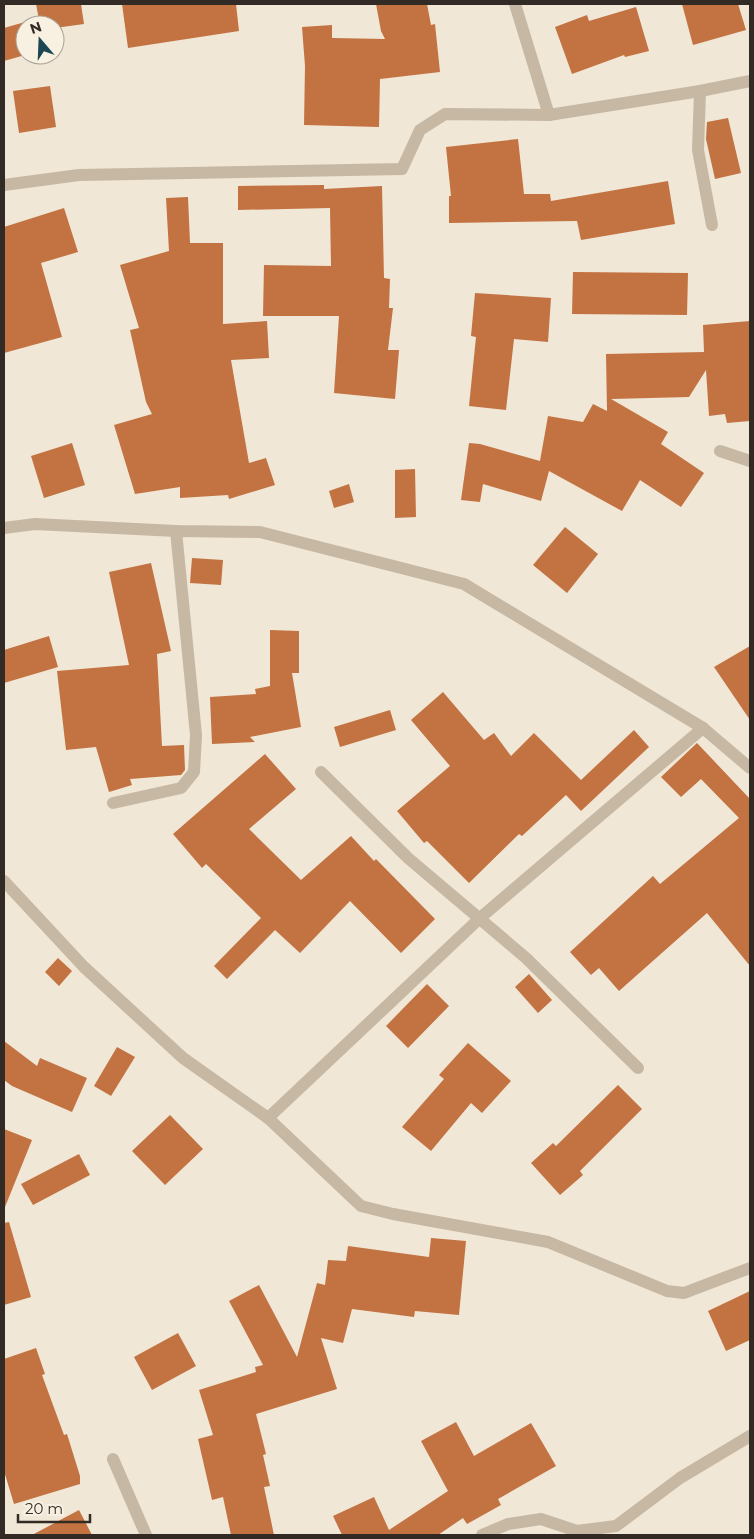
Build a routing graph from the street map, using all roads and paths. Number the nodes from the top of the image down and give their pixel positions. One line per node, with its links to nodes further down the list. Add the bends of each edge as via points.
1 (515, 4): 4 (street)
2 (750, 81): 3 (street)
3 (700, 91): 4 (street); 6 (street, via 698,150)
4 (549, 115): 5 (street, via 445,114 420,130 402,169 79,175)
5 (4, 185)
6 (712, 225)
7 (720, 451): 8 (street)
8 (750, 461)
9 (4, 528): 10 (street, via 35,524)
10 (176, 531): 11 (street, via 260,532 464,584); 14 (street, via 196,735 194,772 181,788)
11 (703, 728): 12 (street); 16 (street)
12 (750, 768)
13 (321, 772): 16 (street, via 408,858)
14 (114, 803)
15 (4, 881): 18 (street, via 84,967 183,1058)
16 (480, 918): 17 (street, via 526,958); 18 (street)
17 (638, 1068)
18 (268, 1118): 19 (street, via 360,1206 548,1242 667,1291 684,1293)
19 (750, 1268)
20 (750, 1436): 23 (street, via 680,1478 616,1526 577,1531 541,1519 508,1524)
21 (113, 1459): 22 (street)
22 (146, 1535)
23 (482, 1535)

